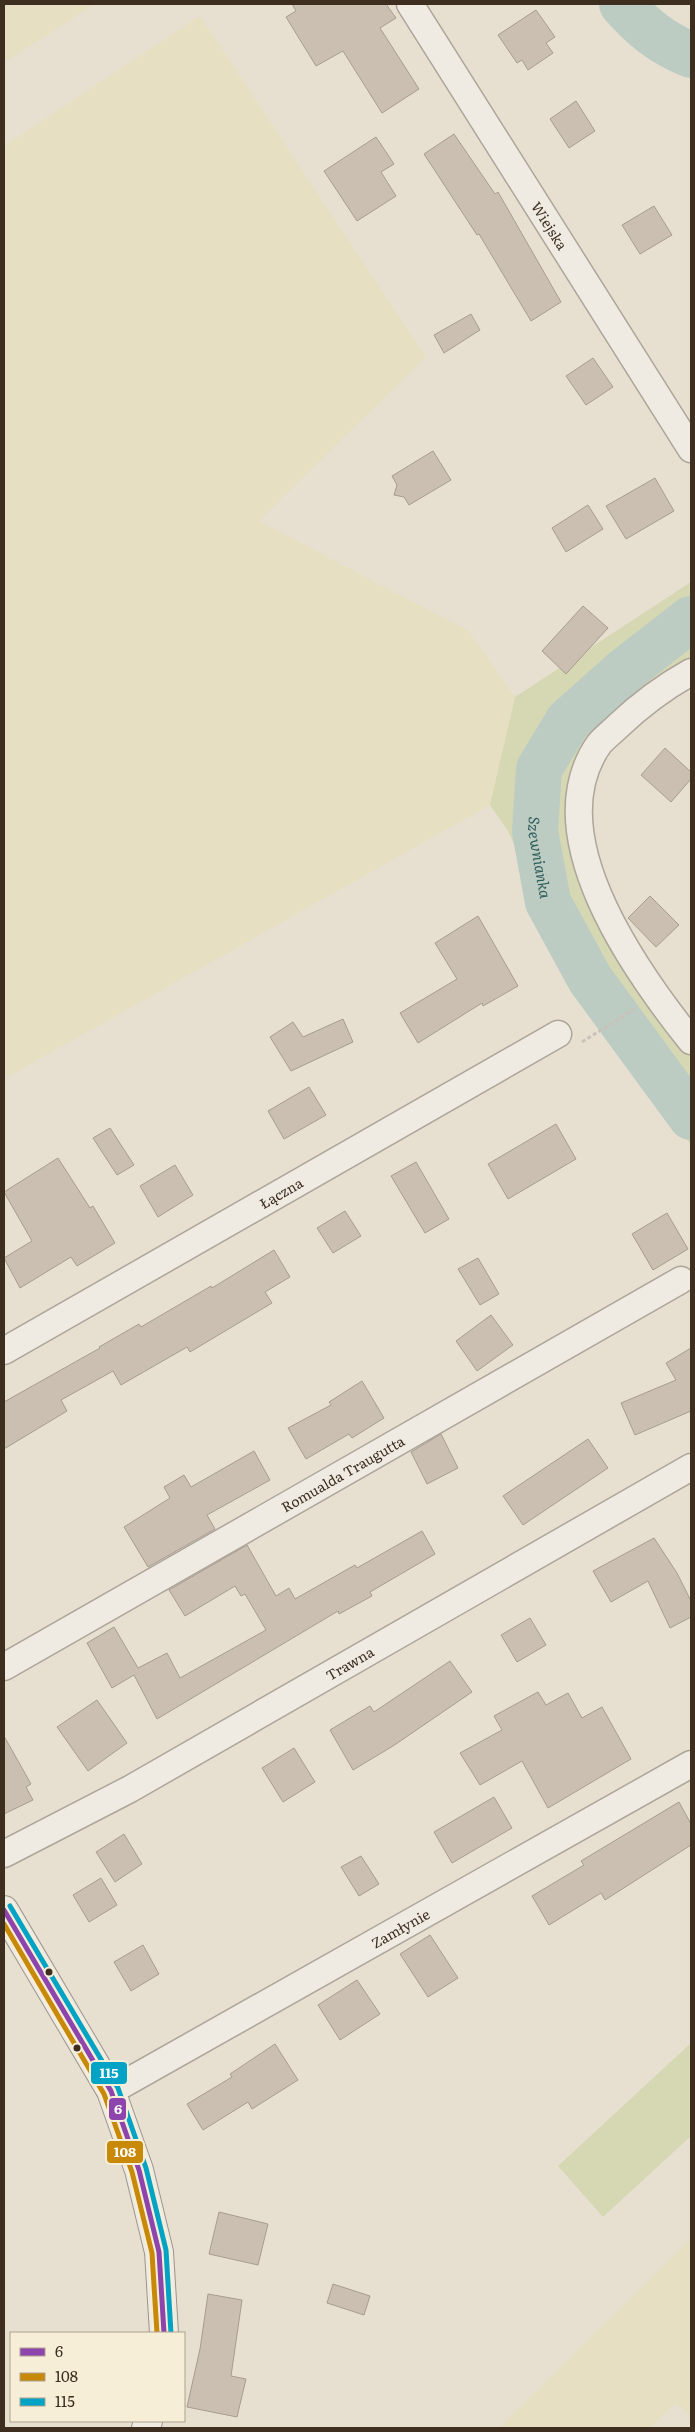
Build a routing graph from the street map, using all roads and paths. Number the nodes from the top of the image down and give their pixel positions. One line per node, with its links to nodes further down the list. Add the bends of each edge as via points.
1 (410, 4): 2 (street, Wiejska)
2 (691, 449)
3 (688, 682): 4 (street, via 645,700 599,744 583,777 578,807 582,842 592,881 633,962)
4 (655, 996): 6 (path); 7 (street)
5 (558, 1034): 9 (street, Łączna)
6 (590, 1038)
7 (691, 1041)
8 (681, 1280): 11 (street, Romualda Traugutta)
9 (4, 1352)
10 (691, 1467): 13 (street, Trawna, via 130,1789)
11 (4, 1667)
12 (691, 1764): 15 (street, Zamłynie)
13 (4, 1854)
14 (4, 1910): 15 (main road)
15 (111, 2091): 16 (main road, via 139,2170 159,2252)
16 (164, 2332)

